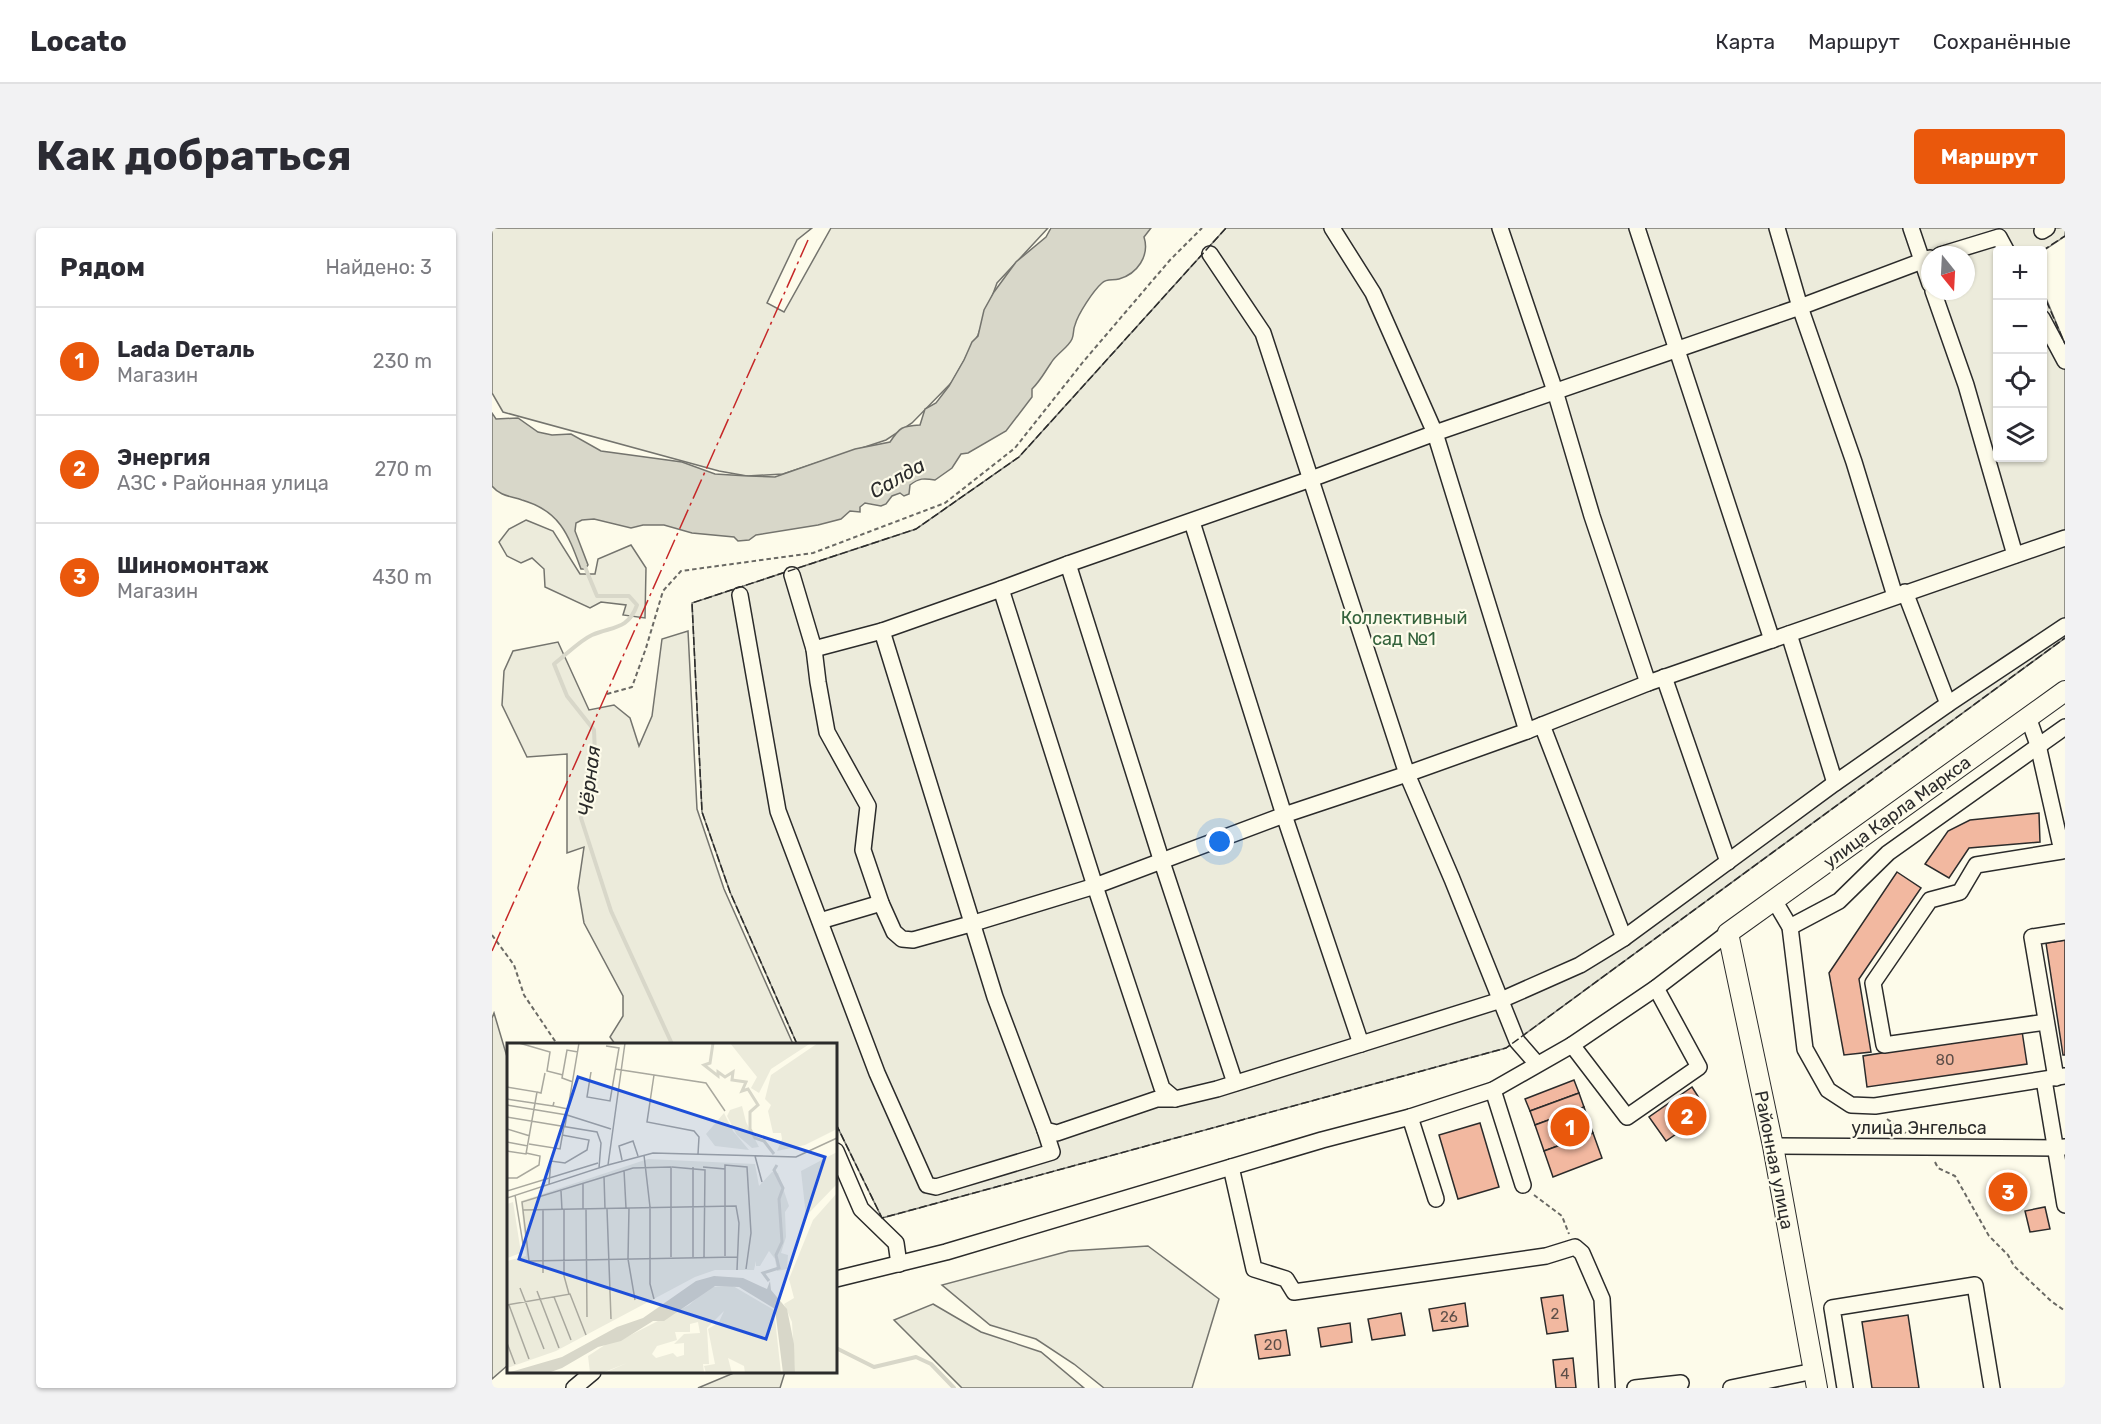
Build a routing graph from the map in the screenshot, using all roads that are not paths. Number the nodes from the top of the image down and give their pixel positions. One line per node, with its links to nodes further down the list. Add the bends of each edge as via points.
1 (1332, 228): 17 (street, via 1373,293)
2 (1500, 228): 16 (street)
3 (1637, 228): 14 (street)
4 (1777, 228): 12 (street)
5 (1911, 228): 8 (street)
6 (1970, 246): 7 (street, via 1999,237)
7 (2004, 246)
8 (1921, 249)
9 (1210, 254): 18 (street, via 1263,333)
10 (1921, 262): 12 (street)
11 (1936, 300): 21 (street, via 1966,385)
12 (1800, 307): 14 (street); 25 (street)
13 (2047, 326): 15 (street)
14 (1676, 350): 16 (street); 30 (street)
15 (2065, 361)
16 (1555, 391): 17 (street); 33 (street)
17 (1434, 433): 18 (street); 39 (street)
18 (1311, 479): 19 (street); 41 (street)
19 (1192, 522): 22 (street); 43 (street)
20 (2065, 538): 21 (street)
21 (2015, 555): 25 (street)
22 (1068, 564): 24 (street); 44 (street)
23 (792, 575): 31 (street)
24 (1001, 589): 28 (street); 46 (street)
25 (1900, 594): 29 (street); 35 (street)
26 (740, 595): 49 (street, via 778,811)
27 (2065, 626): 35 (street)
28 (882, 631): 31 (street); 50 (street)
29 (1789, 634): 30 (street); 42 (street)
30 (1772, 640): 32 (street)
31 (814, 649): 48 (street, via 827,732 868,806 863,850)
32 (1664, 677): 33 (street); 45 (street)
33 (1648, 683): 37 (street)
34 (2065, 691): 36 (main road, улица Карла Маркса)
35 (1948, 704): 42 (street)
36 (2028, 717): 40 (street); 47 (main road, улица Карла Маркса)
37 (1542, 725): 39 (street); 54 (street)
38 (2065, 727): 40 (street)
39 (1527, 730): 41 (street)
40 (2038, 745): 51 (street, via 1888,853 1839,901); 57 (street, via 2062,851 1976,865 1960,892 1930,900 1873,983 1884,1045)
41 (1407, 774): 43 (street); 56 (street)
42 (1835, 783): 45 (street)
43 (1284, 815): 44 (street); 58 (street)
44 (1161, 860): 46 (street); 62 (street)
45 (1728, 862): 54 (street)
46 (1095, 886): 50 (street); 64 (street, via 1162,1088)
47 (1774, 900): 51 (street); 53 (main road, улица Карла Маркса)
48 (881, 903): 49 (street); 50 (street, via 894,932 902,939 913,940)
49 (820, 921): 66 (street, via 877,1073 927,1185 936,1187 1052,1152)
50 (974, 923): 66 (street, via 995,997)
51 (1790, 927): 61 (street, via 1805,1049 1828,1090 1851,1105 1875,1106)
52 (2065, 932): 57 (street, via 2032,937)
53 (1728, 933): 55 (street); 67 (main road, Районная улица)
54 (1624, 938): 56 (street, via 1580,965)
55 (1656, 988): 59 (street); 59 (street, via 1699,1067 1627,1117)
56 (1501, 1000): 58 (street); 60 (street, via 1517,1041)
57 (2046, 1022): 61 (street)
58 (1361, 1044): 62 (street)
59 (1572, 1045): 60 (street)
60 (1538, 1064): 63 (street)
61 (2055, 1078): 68 (street)
62 (1235, 1083): 64 (street)
63 (1493, 1090): 65 (street); 71 (street)
64 (1175, 1099): 66 (street, via 1157,1100 1057,1133)
65 (1410, 1117): 70 (street); 73 (street)
66 (1045, 1130)
67 (1773, 1146): 68 (street, улица Энгельса); 78 (main road, Районная улица)
68 (2060, 1148): 72 (street)
69 (837, 1153): 75 (street, via 861,1209 896,1243)
70 (1231, 1167): 75 (street); 81 (street, via 1254,1269 1286,1279 1294,1292 1546,1256 1575,1247 1582,1253 1602,1299)
71 (1523, 1185)
72 (2064, 1185): 74 (street)
73 (1436, 1199)
74 (2065, 1206)
75 (899, 1263): 76 (street)
76 (837, 1279)
77 (591, 1373): 80 (street)
78 (1816, 1380): 83 (street)
79 (1681, 1383): 82 (street)
80 (574, 1388)
81 (1607, 1388)
82 (1635, 1388)
83 (1731, 1388)
84 (1845, 1388): 85 (street, via 1832,1308 1975,1285)
85 (1992, 1388)

